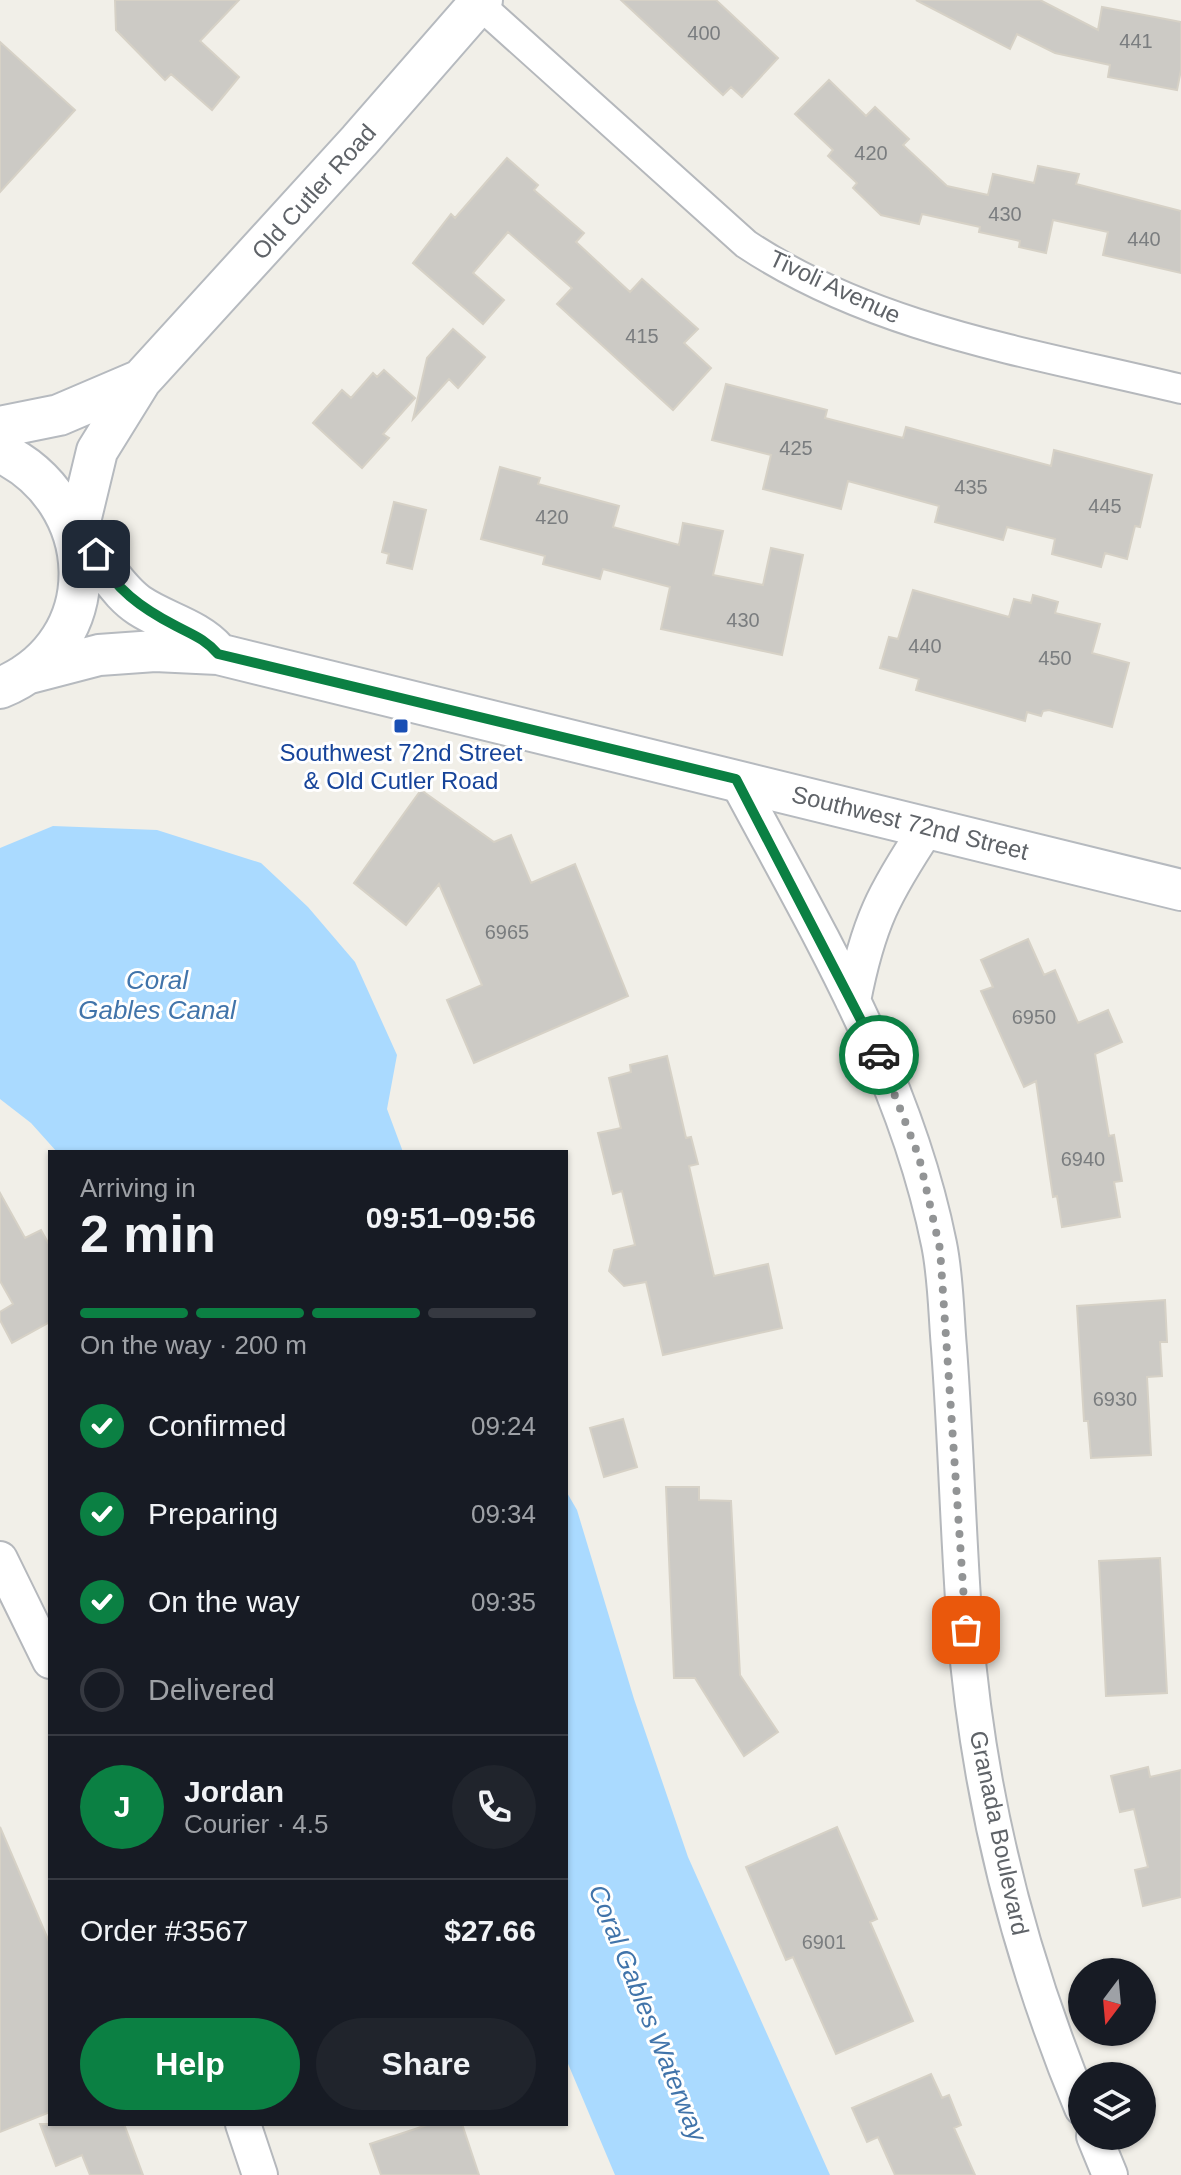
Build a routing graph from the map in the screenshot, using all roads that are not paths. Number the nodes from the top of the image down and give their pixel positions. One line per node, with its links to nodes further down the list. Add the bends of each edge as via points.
1 (481, 2): 2 (main road, Old Cutler Road); 3 (street, Tivoli Avenue, via 736,235 781,267 926,327)
2 (141, 380): 4 (main road, Old Cutler Road, via 59,415); 6 (main road, Old Cutler Road, via 97,451)
3 (1181, 389)
4 (0, 427)
5 (0, 452): 6 (main road, via 54,492)
6 (77, 541): 7 (main road, Southwest 72nd Street, via 96,554 123,593 139,606 206,639); 8 (main road, via 80,569 74,609 55,645)
7 (218, 654): 8 (main road, Southwest 72nd Street, via 99,655); 9 (main road, Southwest 72nd Street)
8 (13, 681)
9 (736, 779): 10 (main road, Southwest 72nd Street); 12 (street, Granada Boulevard)
10 (927, 828): 11 (main road, Southwest 72nd Street); 12 (street, via 875,915)
11 (1181, 890)
12 (853, 1001): 15 (street, Granada Boulevard, via 905,1114 940,1249 966,1630 984,1781 1032,1976)
13 (0, 1559): 14 (street)
14 (48, 1657)
15 (1068, 2071)
16 (244, 2126): 18 (street)
17 (1100, 2150): 19 (street)
18 (260, 2175)
19 (1110, 2175)

